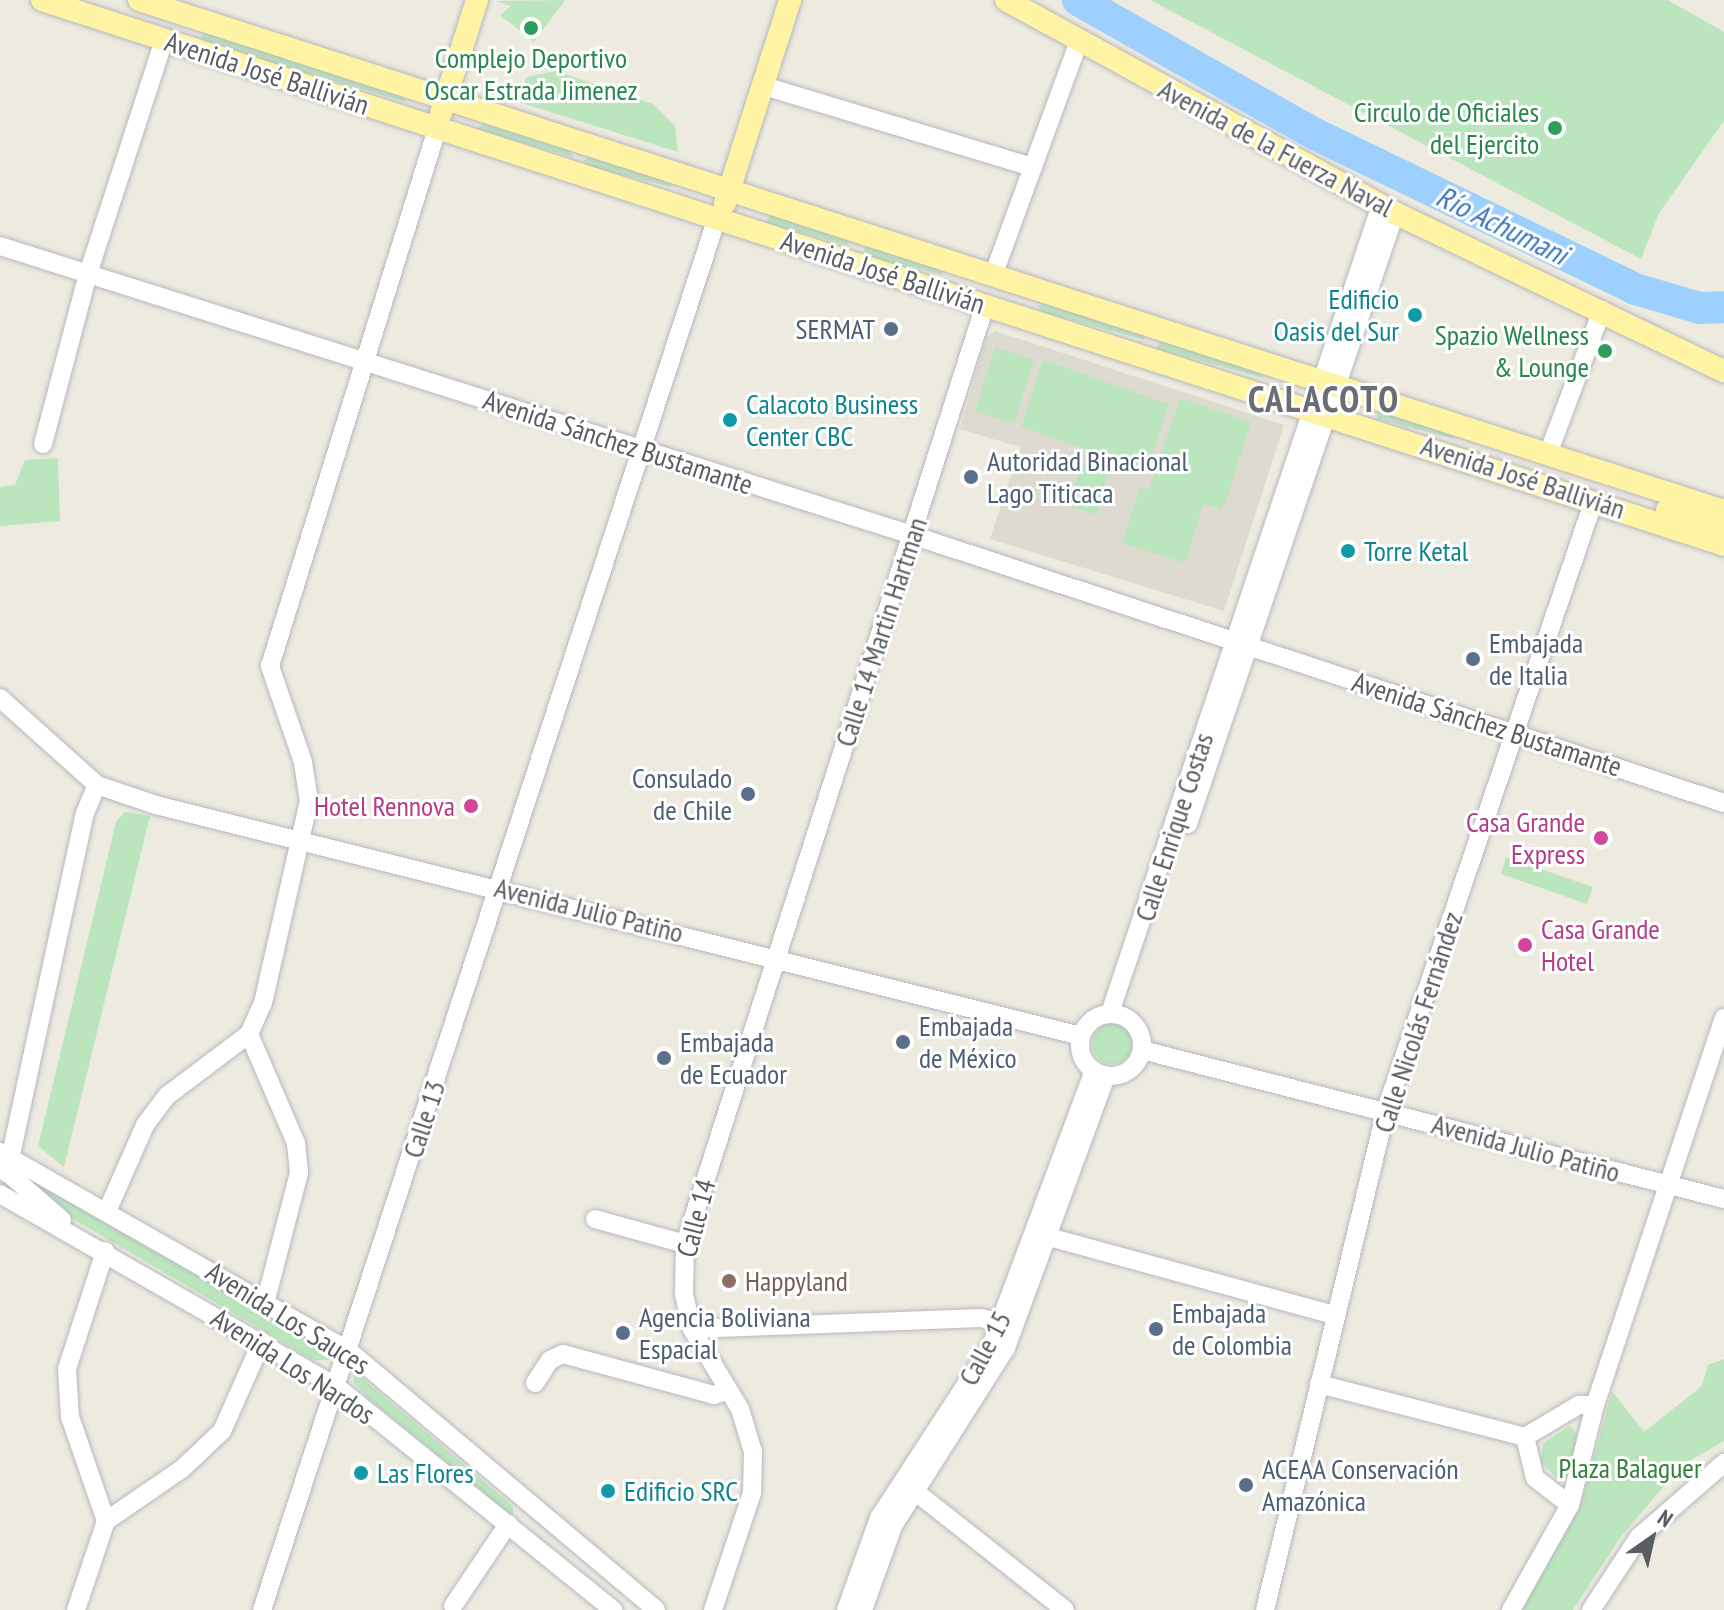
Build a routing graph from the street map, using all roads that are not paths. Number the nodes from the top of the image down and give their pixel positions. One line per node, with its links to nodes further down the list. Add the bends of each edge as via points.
1 (42, 0): 7 (main road, Avenida José Ballivián)
2 (139, 0): 6 (main road, Avenida José Ballivián)
3 (477, 0): 10 (main road)
4 (790, 0): 9 (main road)
5 (1006, 0): 8 (main road, Avenida de la Fuerza Naval)
6 (174, 5): 10 (main road, Avenida José Ballivián)
7 (164, 40): 11 (main road, Avenida José Ballivián); 17 (street)
8 (1079, 41): 12 (street); 14 (main road, Avenida de la Fuerza Naval)
9 (764, 86): 12 (street); 13 (main road)
10 (446, 101): 11 (main road); 13 (main road, Avenida José Ballivián)
11 (437, 129): 15 (main road, Avenida José Ballivián); 23 (street)
12 (1033, 167): 18 (street)
13 (731, 190): 15 (main road); 18 (main road, Avenida José Ballivián)
14 (1388, 209): 20 (main road, Avenida de la Fuerza Naval); 25 (street)
15 (717, 218): 19 (main road, Avenida José Ballivián); 28 (street, Calle 13)
16 (0, 246): 17 (street, Avenida Sánchez Bustamante)
17 (88, 274): 23 (street, Avenida Sánchez Bustamante); 27 (street)
18 (993, 276): 25 (main road, Avenida José Ballivián)
19 (985, 305): 26 (main road, Avenida José Ballivián); 34 (street, Calle 14 Martin Hartman)
20 (1602, 310): 21 (main road, Avenida de la Fuerza Naval); 29 (street)
21 (1682, 347): 22 (main road); 24 (main road, Avenida de la Fuerza Naval)
22 (1724, 350)
23 (364, 360): 28 (street, Avenida Sánchez Bustamante); 41 (street, via 270,666 303,762 309,801)
24 (1724, 371)
25 (1328, 383): 26 (street); 29 (main road, Avenida José Ballivián)
26 (1318, 412): 30 (main road, Avenida José Ballivián); 36 (street, Calle Enrique Costas)
27 (43, 444)
28 (641, 449): 34 (street, Avenida Sánchez Bustamante); 42 (street, Calle 13)
29 (1548, 454): 32 (main road, Avenida José Ballivián)
30 (1513, 474): 31 (main road, Avenida José Ballivián); 33 (main road, via 1531,468)
31 (1594, 500): 35 (main road, Avenida José Ballivián); 38 (street, Calle Nicolás Fernández)
32 (1724, 511)
33 (1724, 523)
34 (912, 535): 36 (street, Avenida Sánchez Bustamante); 43 (street, Calle 14 Martin Hartman)
35 (1724, 545)
36 (1243, 643): 38 (street, Avenida Sánchez Bustamante); 44 (street, Calle Enrique Costas)
37 (0, 698): 39 (street)
38 (1515, 732): 40 (street, Avenida Sánchez Bustamante); 50 (street, Calle Nicolás Fernández)
39 (97, 785): 41 (street, Avenida Julio Patiño); 51 (street, via 85,813)
40 (1724, 803)
41 (303, 838): 42 (street, Avenida Julio Patiño); 46 (street, via 263,1003)
42 (498, 886): 43 (street, Avenida Julio Patiño); 66 (street, Calle 13)
43 (776, 958): 47 (street, Avenida Julio Patiño); 59 (street, Calle 14)
44 (1116, 1015): 47 (street, via 1093,1020); 48 (street, via 1136,1027)
45 (1724, 1018): 52 (street)
46 (249, 1034): 55 (street, via 168,1095 131,1151); 61 (street, via 296,1143 299,1173)
47 (1081, 1036): 49 (street, via 1082,1055)
48 (1142, 1050): 49 (street, via 1126,1073); 50 (street, Avenida Julio Patiño)
49 (1100, 1074): 58 (street, Calle 15); 63 (street, Calle 15)
50 (1386, 1110): 52 (street, Avenida Julio Patiño); 62 (street, Calle Nicolás Fernández)
51 (3, 1161): 55 (street, Avenida Los Sauces); 57 (street)
52 (1667, 1186): 53 (street, Avenida Julio Patiño); 71 (street)
53 (1724, 1199)
54 (4, 1201): 57 (street)
55 (108, 1209): 61 (street, Avenida Los Sauces)
56 (595, 1219): 59 (street)
57 (73, 1231): 60 (street, Avenida Los Nardos)
58 (1049, 1237): 62 (street); 63 (street, Calle 15)
59 (685, 1244): 64 (street, Calle 14, via 684,1293)
60 (105, 1251): 65 (street, Avenida Los Nardos); 76 (street, via 71,1346 66,1389)
61 (266, 1300): 66 (street, Avenida Los Sauces)
62 (1335, 1315): 68 (street, Calle Nicolás Fernández)
63 (1008, 1325): 64 (street, via 981,1318); 74 (street, Calle 15)
64 (692, 1329): 70 (street, Calle 14)
65 (262, 1341): 69 (street, Avenida Los Nardos); 76 (street, via 235,1411 213,1441)
66 (350, 1352): 69 (street, Calle 13); 82 (street, Avenida Los Sauces)
67 (535, 1383): 70 (street, via 550,1360 563,1354 714,1395)
68 (1319, 1384): 72 (street); 87 (street, Calle Nicolás Fernández)
69 (337, 1387): 77 (street, Avenida Los Nardos); 80 (street)
70 (727, 1391): 83 (street, Calle 14, via 749,1430 754,1471 743,1524)
71 (1595, 1405): 72 (street, via 1562,1412); 75 (street)
72 (1525, 1437): 75 (street, via 1535,1478)
73 (1724, 1463): 89 (street, via 1639,1537)
74 (909, 1487): 84 (street, Calle 15, via 867,1540); 85 (street, Calle 15); 86 (street)
75 (1570, 1505): 88 (street)
76 (106, 1521): 79 (street)
77 (508, 1524): 78 (street); 81 (street, Avenida Los Nardos)
78 (453, 1606)
79 (76, 1610)
80 (262, 1610)
81 (613, 1610)
82 (656, 1610)
83 (713, 1610)
84 (846, 1610)
85 (863, 1610)
86 (1065, 1610)
87 (1265, 1610)
88 (1511, 1610)
89 (1591, 1610)

